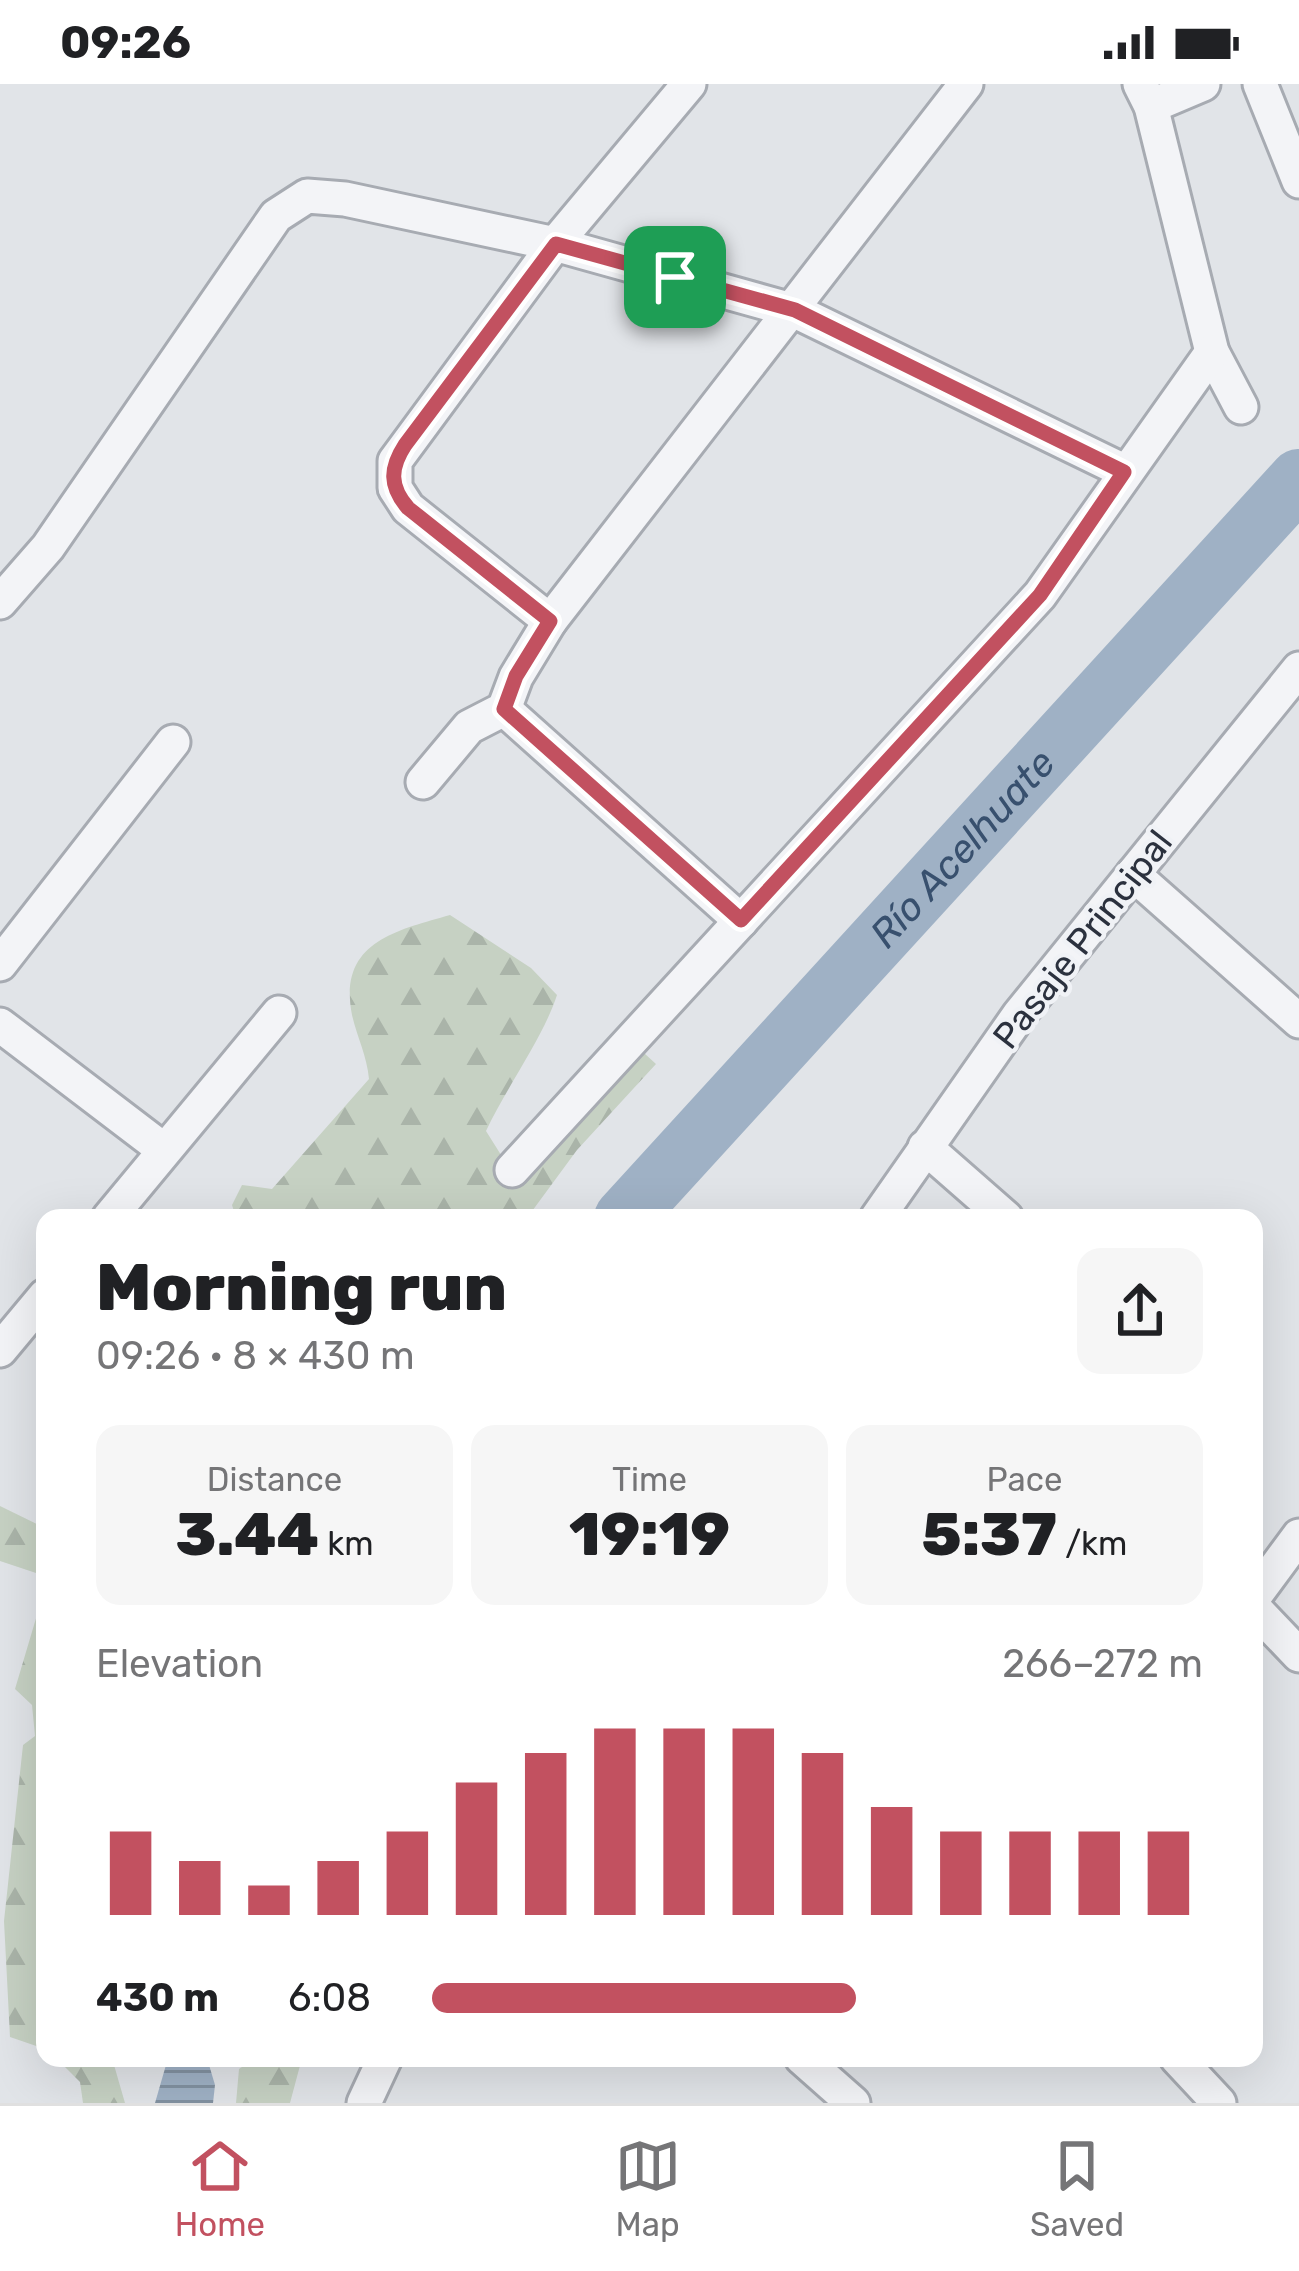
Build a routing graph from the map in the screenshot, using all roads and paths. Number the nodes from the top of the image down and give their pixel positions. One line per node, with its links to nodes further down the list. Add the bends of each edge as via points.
1 (688, 84): 7 (street)
2 (966, 84): 8 (street)
3 (1203, 84): 5 (street)
4 (1260, 84): 6 (street)
5 (1145, 95): 9 (street)
6 (1299, 181)
7 (556, 244): 8 (street); 12 (street, via 307,196 276,216); 14 (street, via 393,470 408,508)
8 (795, 310): 11 (street); 14 (street)
9 (1212, 352): 10 (street); 11 (street)
10 (1241, 407)
11 (1124, 472): 20 (street, via 1040,595)
12 (14, 565): 13 (street)
13 (0, 602)
14 (550, 621): 16 (street)
15 (1299, 669): 19 (street, Pasaje Principal)
16 (504, 709): 18 (street, via 469,727); 20 (street)
17 (173, 742): 21 (street)
18 (423, 782)
19 (1133, 874): 23 (street); 25 (street, Pasaje Principal)
20 (741, 920): 27 (street)
21 (0, 964)
22 (279, 1013): 26 (street)
23 (1299, 1021)
24 (0, 1025): 26 (street)
25 (925, 1147): 29 (street, Pasaje Principal); 30 (street)
26 (164, 1150): 28 (street)
27 (512, 1170)
28 (116, 1209)
29 (883, 1209)
30 (996, 1209)
31 (36, 1306): 32 (street)
32 (0, 1350)
33 (1299, 1536): 34 (street)
34 (1263, 1585)
35 (1263, 1617): 36 (street)
36 (1299, 1654)
37 (381, 2067): 40 (street)
38 (812, 2067): 41 (street)
39 (1185, 2067): 42 (street)
40 (364, 2103)
41 (853, 2103)
42 (1219, 2103)

